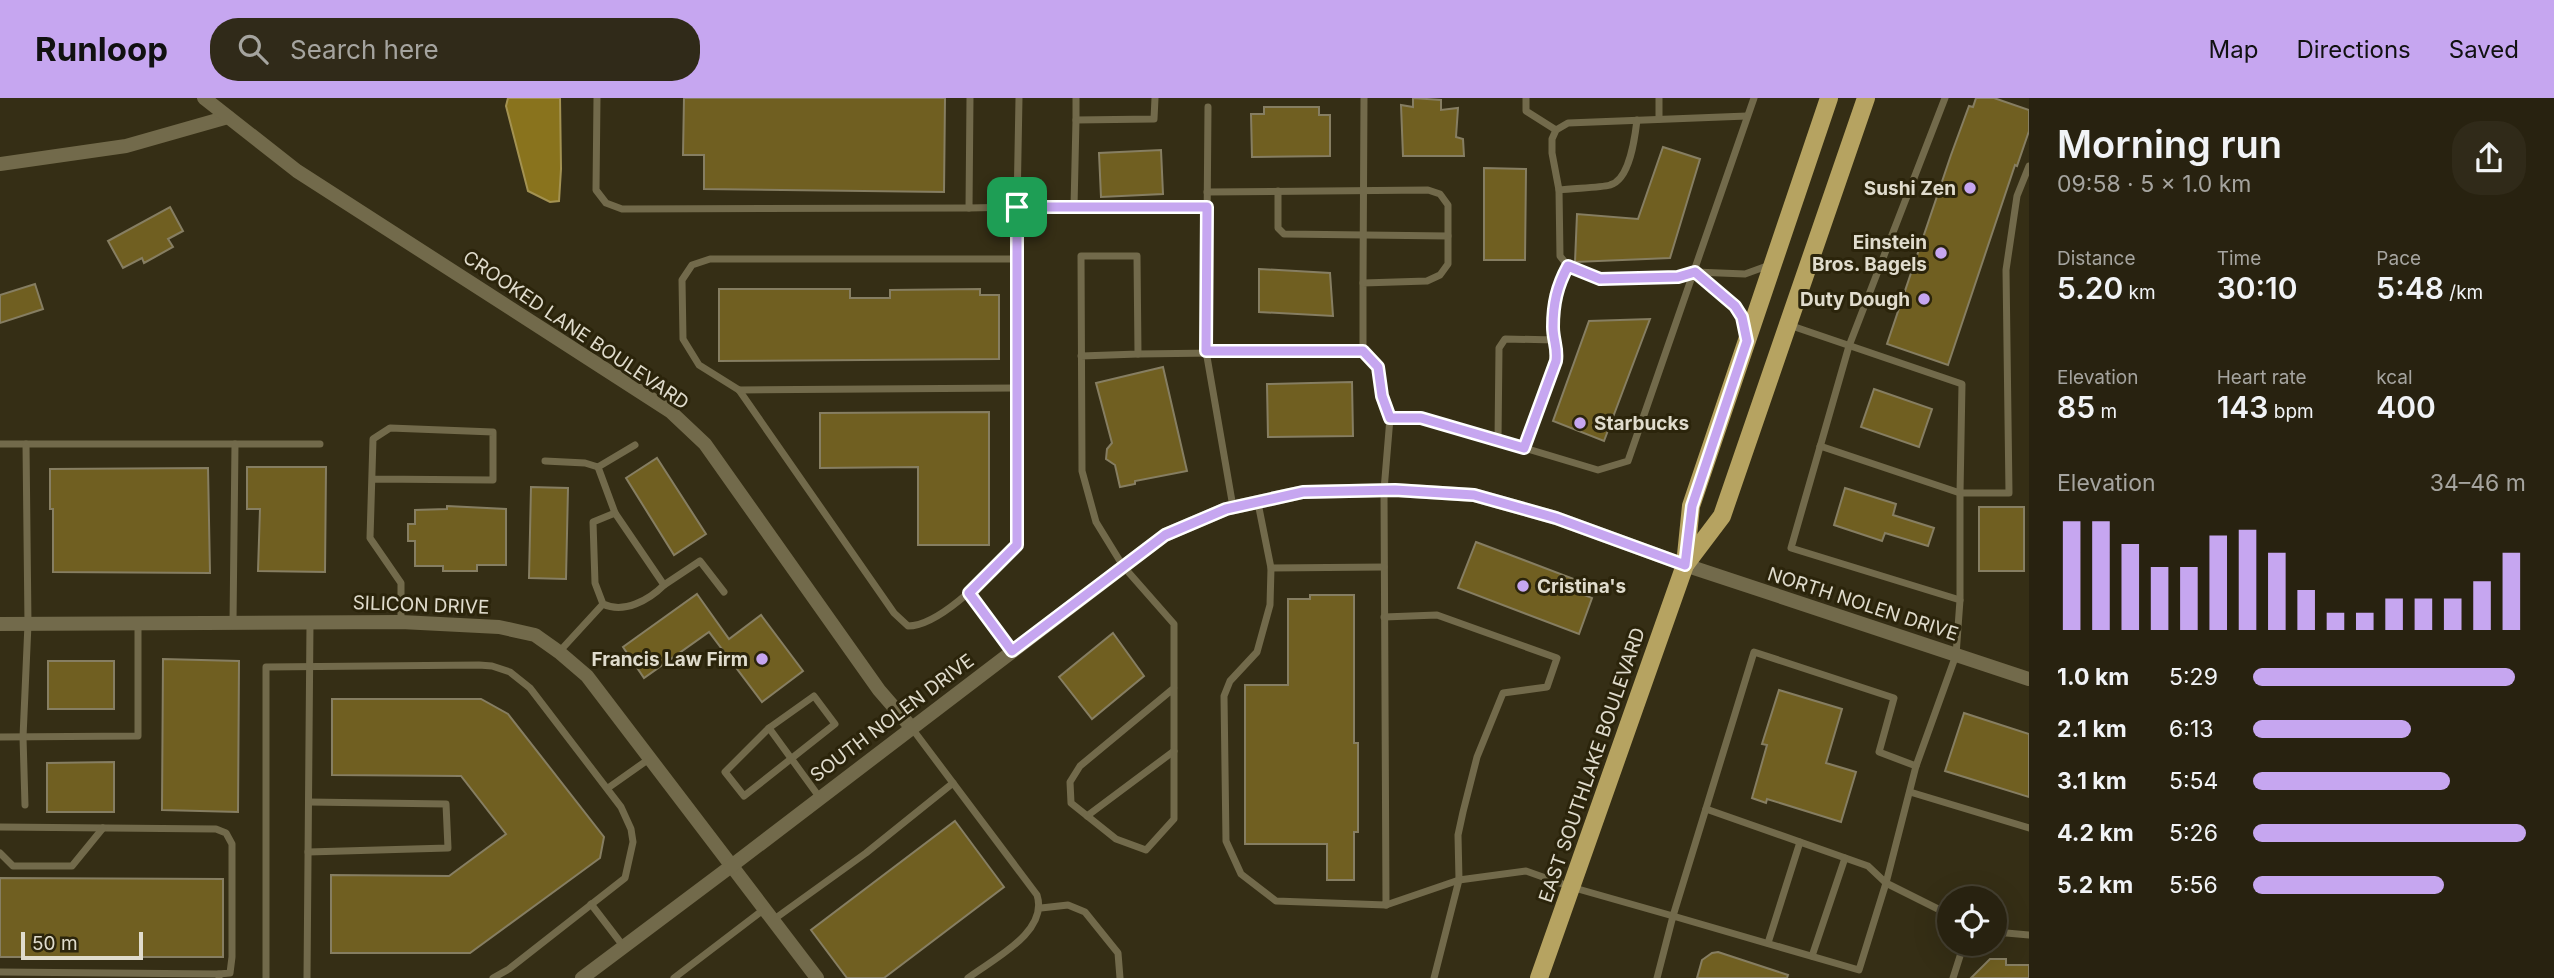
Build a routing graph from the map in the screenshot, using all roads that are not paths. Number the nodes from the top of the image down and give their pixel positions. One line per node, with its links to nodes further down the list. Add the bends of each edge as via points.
1 (204, 98): 16 (street, CROOKED LANE BOULEVARD)
2 (597, 98): 30 (lane, via 596,190 606,203 622,209)
3 (970, 98): 30 (lane)
4 (1019, 98): 27 (lane)
5 (1076, 98): 18 (lane)
6 (1155, 98): 18 (lane, via 1154,119)
7 (1526, 98): 20 (lane, via 1526,111)
8 (1659, 98): 17 (lane)
9 (1754, 98): 15 (lane)
10 (1829, 98): 34 (main road, EAST SOUTHLAKE BOULEVARD)
11 (1866, 98): 38 (main road, EAST SOUTHLAKE BOULEVARD)
12 (1945, 98): 41 (lane)
13 (1364, 99): 23 (lane)
14 (1208, 107): 26 (lane)
15 (1747, 116): 17 (lane); 36 (lane)
16 (228, 117): 21 (street, via 125,146); 88 (street, CROOKED LANE BOULEVARD, via 297,171 670,411 705,444 879,690)
17 (1659, 119): 19 (lane)
18 (1076, 120): 28 (lane)
19 (1637, 120): 20 (lane, via 1568,123); 24 (lane, via 1626,170 1619,180 1611,186)
20 (1556, 130): 24 (lane, via 1552,153)
21 (0, 164)
22 (2029, 166): 61 (lane, via 2017,196 2006,270 2009,493)
23 (1363, 190): 25 (lane); 31 (lane, via 1440,194 1448,205); 32 (lane)
24 (1559, 190): 35 (lane, via 1560,256)
25 (1278, 191): 26 (lane); 32 (lane, via 1278,228 1284,234)
26 (1207, 192): 29 (lane)
27 (1017, 207): 28 (lane); 30 (lane); 33 (lane)
28 (1074, 207): 29 (lane)
29 (1207, 207): 42 (lane)
30 (969, 208)
31 (1448, 236): 32 (lane); 37 (lane, via 1448,264 1440,275 1427,281)
32 (1363, 237): 37 (lane)
33 (1016, 259): 46 (lane); 47 (lane, via 710,259 692,265 682,280 683,339 699,365)
34 (1774, 261): 36 (lane, via 1745,274); 40 (main road, EAST SOUTHLAKE BOULEVARD)
35 (1568, 266): 36 (lane, via 1600,279 1678,277); 39 (lane, via 1557,286)
36 (1695, 272): 40 (lane, via 1735,306); 56 (lane, via 1628,461 1598,470)
37 (1363, 283): 43 (lane)
38 (1788, 325): 41 (lane); 65 (main road, EAST SOUTHLAKE BOULEVARD, via 1722,516)
39 (1556, 340): 49 (lane, via 1505,340 1499,348); 56 (lane, via 1556,361)
40 (1747, 341): 65 (main road, EAST SOUTHLAKE BOULEVARD, via 1692,506)
41 (1849, 346): 55 (lane); 61 (lane, via 1962,384)
42 (1206, 351): 43 (lane); 44 (lane); 63 (lane)
43 (1363, 351): 48 (lane, via 1378,367)
44 (1139, 354): 45 (lane); 45 (lane, via 1137,256 1081,256)
45 (1082, 356): 66 (lane, via 1082,471 1096,522)
46 (1015, 388): 47 (lane); 71 (lane, via 1017,545)
47 (739, 390): 71 (lane, via 894,613 908,626 921,626)
48 (1390, 418): 49 (lane, via 1421,418); 60 (lane)
49 (1498, 440): 56 (lane)
50 (0, 444): 51 (lane)
51 (26, 444): 52 (lane); 80 (lane)
52 (235, 444): 53 (lane); 78 (lane)
53 (320, 444)
54 (635, 445): 58 (lane)
55 (1820, 446): 61 (lane); 72 (lane, via 1791,548)
56 (1524, 448)
57 (545, 461): 58 (lane)
58 (598, 467): 64 (lane)
59 (372, 479): 59 (lane, via 373,439 390,428 493,432 493,480); 76 (lane, via 370,538 401,583)
60 (1384, 491): 62 (street, SOUTH NOLEN DRIVE, via 1303,492); 65 (street, SOUTH NOLEN DRIVE, via 1474,495 1556,518); 67 (lane)
61 (1960, 492): 72 (lane)
62 (1258, 502): 63 (street, SOUTH NOLEN DRIVE); 68 (lane)
63 (1233, 507): 66 (street, SOUTH NOLEN DRIVE, via 1165,535)
64 (615, 513): 69 (lane); 73 (lane, via 593,522 595,583)
65 (1685, 565): 83 (street, NORTH NOLEN DRIVE); 113 (main road, EAST SOUTHLAKE BOULEVARD)
66 (1123, 566): 81 (street, SOUTH NOLEN DRIVE); 86 (lane, via 1174,624)
67 (1384, 567): 68 (lane); 74 (lane)
68 (1271, 568): 115 (lane, via 1270,605 1257,652 1230,681 1224,696 1226,841 1241,874 1276,901)
69 (664, 585): 70 (lane, via 699,561); 73 (lane, via 635,604 611,608)
70 (724, 592)
71 (969, 593): 81 (lane)
72 (1960, 600): 83 (lane)
73 (603, 604): 82 (lane)
74 (1384, 617): 111 (lane, via 1437,614 1557,659 1546,687 1503,693 1477,757 1458,835); 115 (lane)
75 (310, 622): 76 (street, SILICON DRIVE); 78 (street, SILICON DRIVE); 84 (lane)
76 (401, 622): 82 (street, SILICON DRIVE, via 499,627 535,635)
77 (138, 623): 78 (street, SILICON DRIVE); 80 (street, SILICON DRIVE); 90 (lane, via 138,736)
78 (233, 623)
79 (0, 624): 80 (street, SILICON DRIVE)
80 (27, 624): 90 (lane)
81 (1012, 651): 88 (street, SOUTH NOLEN DRIVE)
82 (559, 652): 92 (street, SILICON DRIVE, via 587,676)
83 (1956, 655): 85 (street, NORTH NOLEN DRIVE); 94 (lane)
84 (309, 665): 96 (lane, via 479,665 510,672 530,688); 99 (lane); 130 (lane, via 266,667)
85 (2029, 679)
86 (1174, 688): 91 (lane); 102 (lane, via 1080,766 1070,782 1071,803)
87 (769, 727): 93 (lane); 93 (lane, via 814,696 835,724); 93 (lane, via 725,772 744,796)
88 (911, 727): 95 (lane); 98 (street, SOUTH NOLEN DRIVE)
89 (0, 737): 90 (lane)
90 (23, 737): 100 (lane)
91 (1174, 751): 102 (lane); 102 (lane, via 1174,819 1146,850 1116,839)
92 (649, 759): 96 (lane); 110 (street, SILICON DRIVE)
93 (791, 759): 98 (lane)
94 (1916, 766): 97 (lane); 101 (lane, via 1879,752 1894,698 1754,652)
95 (953, 783): 116 (lane, via 1037,895); 118 (lane, via 866,852)
96 (608, 788): 114 (lane, via 631,829 631,857 625,878)
97 (1910, 792): 105 (lane); 112 (lane)
98 (820, 798): 110 (street, SOUTH NOLEN DRIVE)
99 (309, 802): 107 (lane); 107 (lane, via 446,804 448,848)
100 (24, 805)
101 (1706, 809): 106 (lane); 119 (lane)
102 (1087, 816)
103 (0, 827): 104 (lane)
104 (103, 828): 108 (lane, via 72,866 13,866); 129 (lane, via 216,829 226,833 232,844 232,957 230,973)
105 (2029, 828)
106 (1800, 842): 109 (lane); 122 (lane)
107 (308, 852): 131 (lane)
108 (0, 853)
109 (1845, 858): 112 (lane, via 1868,866); 124 (lane)
110 (730, 867): 118 (street, SILICON DRIVE); 123 (street, SOUTH NOLEN DRIVE)
111 (1459, 880): 113 (lane, via 1526,871); 115 (lane); 138 (lane)
112 (1886, 883): 117 (lane); 127 (lane)
113 (1571, 887): 119 (lane); 139 (main road, EAST SOUTHLAKE BOULEVARD)
114 (591, 904): 123 (lane); 132 (lane)
115 (1386, 905)
116 (1041, 908): 136 (lane, via 1023,937); 137 (lane, via 1068,905 1085,912 1118,953)
117 (1937, 908)
118 (767, 915): 134 (lane); 135 (street, SILICON DRIVE)
119 (1674, 916): 122 (lane); 140 (lane)
120 (2007, 933): 121 (lane)
121 (2029, 935)
122 (1768, 943): 124 (lane)
123 (624, 947): 133 (street, SOUTH NOLEN DRIVE)
124 (1812, 956): 127 (lane)
125 (1960, 956): 141 (lane)
126 (0, 972): 128 (lane)
127 (1858, 974)
128 (27, 975): 129 (lane)
129 (219, 976)
130 (266, 978)
131 (307, 978)
132 (494, 978)
133 (582, 978)
134 (674, 978)
135 (817, 978)
136 (968, 978)
137 (1119, 978)
138 (1434, 978)
139 (1539, 978)
140 (1657, 978)
141 (1953, 978)

